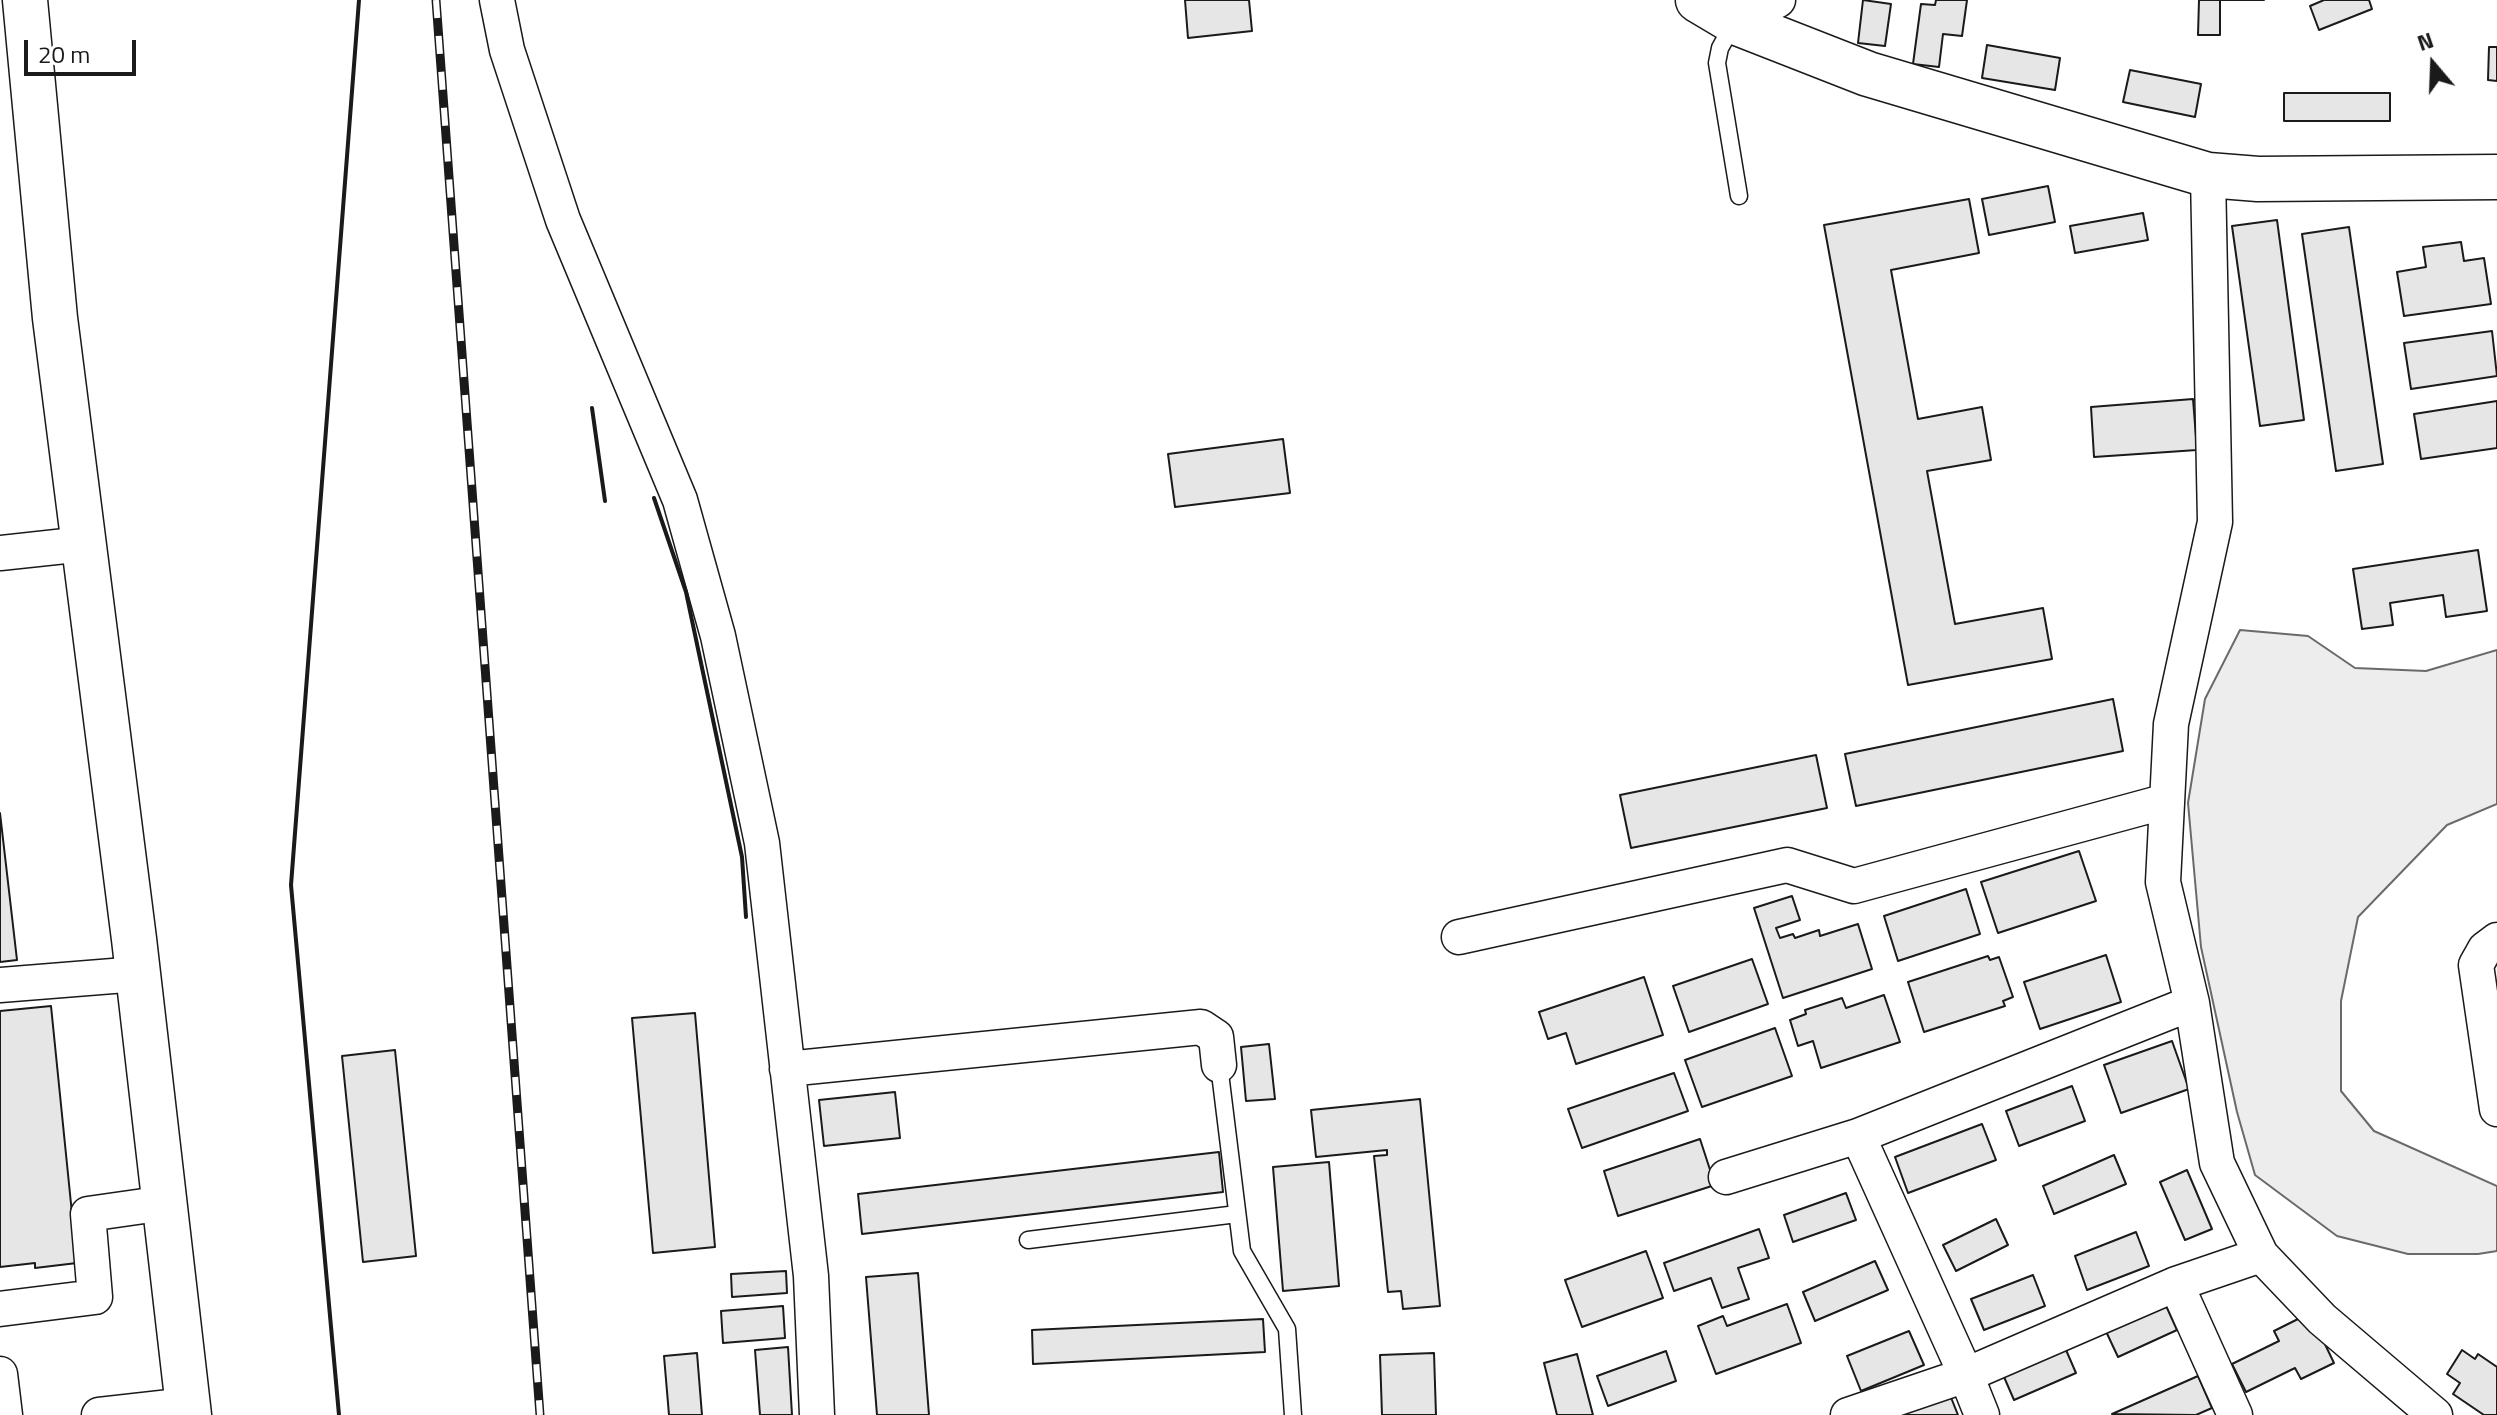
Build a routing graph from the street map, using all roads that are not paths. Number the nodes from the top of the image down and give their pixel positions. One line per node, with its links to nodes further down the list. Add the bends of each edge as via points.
1 (25, 0): 9 (main road, via 55,318)
2 (497, 0): 18 (street, via 507,50 563,220 680,500 718,636 762,843)
3 (1698, 0): 5 (main road)
4 (1778, 0): 5 (street)
5 (1735, 22): 6 (main road, via 1868,74); 8 (lane, via 1717,63)
6 (2208, 175): 7 (main road); 11 (street, via 2215,522 2171,724)
7 (2497, 177)
8 (1739, 196)
9 (84, 544): 10 (street); 14 (main road)
10 (0, 553)
11 (2167, 801): 12 (street, via 1854,886 1787,865); 16 (street, via 2163,882)
12 (1459, 937)
13 (2497, 940): 19 (street, via 2476,965)
14 (138, 974): 15 (street); 22 (main road)
15 (0, 985)
16 (2192, 1003): 20 (street); 25 (street, via 2217,1163)
17 (1219, 1065): 18 (street, via 1216,1037 1201,1027); 23 (lane)
18 (787, 1069): 33 (street, via 811,1276)
19 (2497, 1109)
20 (1858, 1136): 21 (street); 29 (street)
21 (1726, 1177)
22 (165, 1203): 27 (street, via 88,1214 95,1297); 30 (main road)
23 (1237, 1214): 24 (lane); 34 (lane, via 1242,1251 1287,1329)
24 (1028, 1240)
25 (2261, 1255): 26 (street); 38 (street, via 2322,1319)
26 (2176, 1284): 29 (street); 37 (street)
27 (0, 1309)
28 (0, 1374): 31 (street)
29 (1966, 1375): 35 (street); 36 (street)
30 (189, 1410): 32 (street)
31 (5, 1415)
32 (99, 1415)
33 (817, 1415)
34 (1293, 1415)
35 (1848, 1415)
36 (1982, 1415)
37 (2235, 1415)
38 (2435, 1415)

